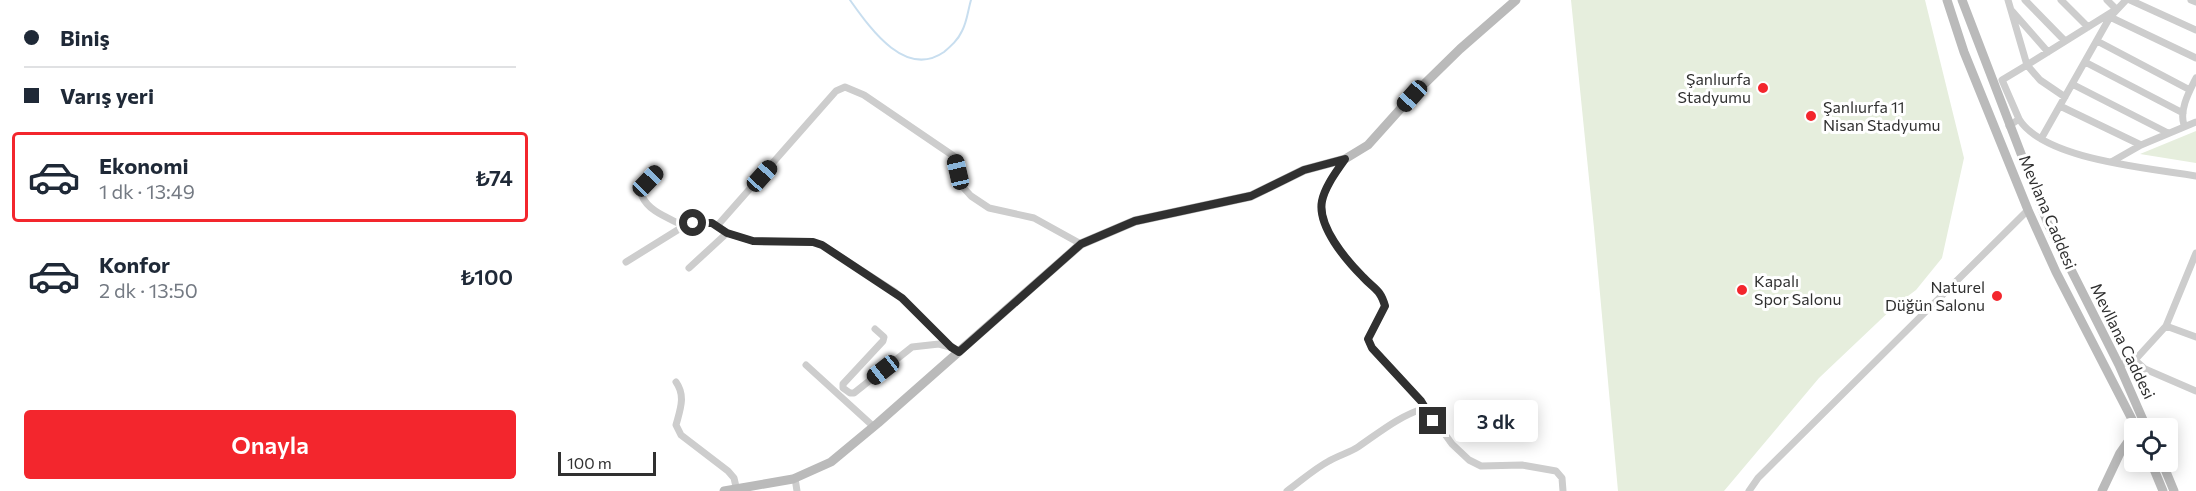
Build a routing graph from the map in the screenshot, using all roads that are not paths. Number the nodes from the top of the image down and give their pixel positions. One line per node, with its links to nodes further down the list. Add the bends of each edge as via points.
1 (1516, 0): 35 (main road, via 1419,89 1368,145)
2 (1947, 0): 39 (main road, Mevlana Caddesi)
3 (1962, 0): 31 (main road, Mevllana Caddesi)
4 (2008, 0): 12 (street)
5 (2025, 0): 16 (street)
6 (2061, 0): 14 (street)
7 (2107, 0): 13 (street)
8 (2126, 0): 13 (street)
9 (2130, 0): 15 (street)
10 (2191, 0): 11 (street)
11 (2196, 2)
12 (2010, 10): 18 (street); 21 (street)
13 (2114, 12): 14 (street); 17 (street); 19 (street)
14 (2088, 27): 16 (street)
15 (2196, 30)
16 (2065, 41): 18 (street)
17 (2097, 41): 20 (street); 24 (street)
18 (2048, 52): 21 (street)
19 (2196, 58)
20 (2085, 62): 23 (street); 27 (street)
21 (2026, 66): 25 (street); 28 (street, via 2002,80)
22 (2196, 78): 24 (street)
23 (2072, 84): 25 (street); 32 (street)
24 (2190, 90): 27 (street)
25 (2065, 97): 26 (street)
26 (2060, 106): 33 (street); 34 (street)
27 (2183, 113): 30 (street)
28 (2019, 119): 31 (street); 33 (street)
29 (2196, 122): 30 (street)
30 (2184, 125): 32 (street)
31 (2009, 126): 53 (main road, Mevllana Caddesi, via 2048,224)
32 (2168, 133): 34 (street)
33 (2041, 139): 36 (street, via 2072,153)
34 (2141, 145): 36 (street)
35 (1345, 159): 43 (main road, via 1304,170 1251,196 1135,221); 56 (street, via 1322,201 1323,221 1352,266 1381,293 1385,306 1368,339 1372,348)
36 (2113, 161): 38 (street)
37 (656, 172): 40 (street, via 642,196 645,204)
38 (2196, 176)
39 (2028, 210): 57 (main road, Mevlana Caddesi); 69 (street)
40 (684, 226): 41 (street); 45 (street)
41 (717, 226): 42 (street); 43 (street, via 836,91 845,87 864,95 955,157 961,185 988,208 1034,218)
42 (727, 233): 46 (street); 50 (street, via 753,241 822,245 902,298)
43 (1081, 244): 50 (main road)
44 (2196, 253): 47 (street)
45 (627, 262)
46 (689, 268)
47 (2166, 326): 49 (street); 51 (street)
48 (875, 329): 50 (street, via 884,337 883,341 843,384 850,393 912,347 939,344)
49 (2196, 337)
50 (955, 350): 59 (main road)
51 (2135, 360): 53 (street); 55 (street, via 2145,369)
52 (806, 365): 59 (street)
53 (2119, 365): 58 (main road, Mevllana Caddesi)
54 (676, 382): 64 (street, via 681,389 676,425 681,435 729,471)
55 (2196, 391)
56 (1425, 408): 67 (street, via 1393,422 1356,449 1343,452); 68 (street, via 1469,460 1481,466 1522,465 1556,471 1562,478)
57 (2129, 418)
58 (2142, 418)
59 (874, 427): 63 (main road, via 831,462)
60 (2124, 449): 70 (main road)
61 (2155, 472): 71 (main road)
62 (2166, 472): 72 (main road)
63 (795, 478): 64 (main road); 66 (street)
64 (736, 490): 65 (main road)
65 (724, 491)
66 (797, 491)
67 (1287, 491)
68 (1563, 491)
69 (1749, 491)
70 (2102, 491)
71 (2163, 491)
72 (2174, 491)

